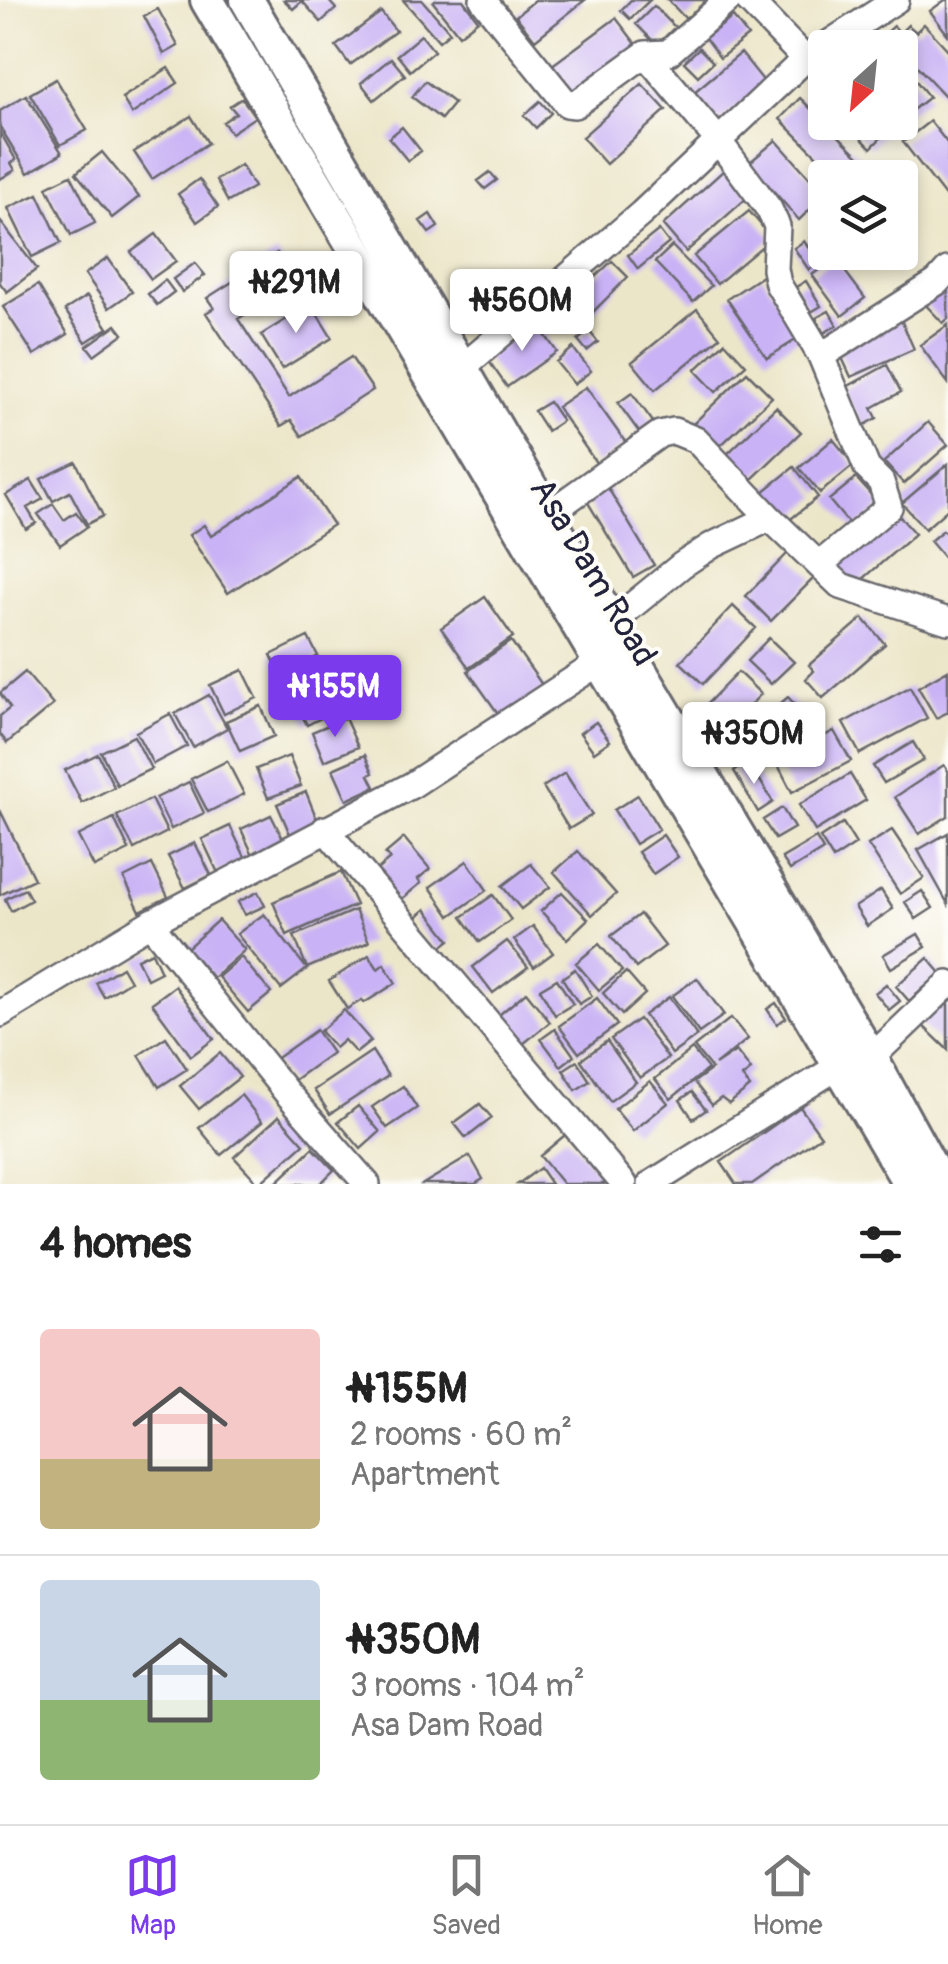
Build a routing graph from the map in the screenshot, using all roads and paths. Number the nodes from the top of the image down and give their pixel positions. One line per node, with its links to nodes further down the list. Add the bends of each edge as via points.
1 (207, 0): 18 (main road, Asa Dam Road)
2 (247, 0): 12 (main road, Asa Dam Road)
3 (484, 0): 7 (street, via 567,104)
4 (728, 0): 7 (street, via 668,53)
5 (748, 0): 8 (street)
6 (896, 0): 8 (street)
7 (646, 54): 9 (street)
8 (805, 60): 9 (street)
9 (717, 139): 11 (street, via 777,226 778,284); 12 (street)
10 (948, 270): 11 (street)
11 (820, 356): 15 (street, via 888,507)
12 (462, 368): 13 (main road, Asa Dam Road)
13 (547, 514): 14 (street, via 660,434 674,432 696,440); 17 (main road, Asa Dam Road)
14 (770, 518): 15 (street); 17 (street, via 682,565)
15 (819, 565): 16 (street, via 841,586)
16 (948, 621)
17 (611, 623): 23 (main road, Asa Dam Road)
18 (600, 662): 19 (street, via 412,785); 23 (main road, Asa Dam Road)
19 (325, 830): 20 (street); 26 (street)
20 (150, 923): 22 (street); 25 (street)
21 (948, 984): 23 (street)
22 (0, 1014)
23 (856, 1061): 24 (main road, Asa Dam Road); 27 (street)
24 (925, 1181)
25 (368, 1184)
26 (624, 1184)
27 (651, 1184)

